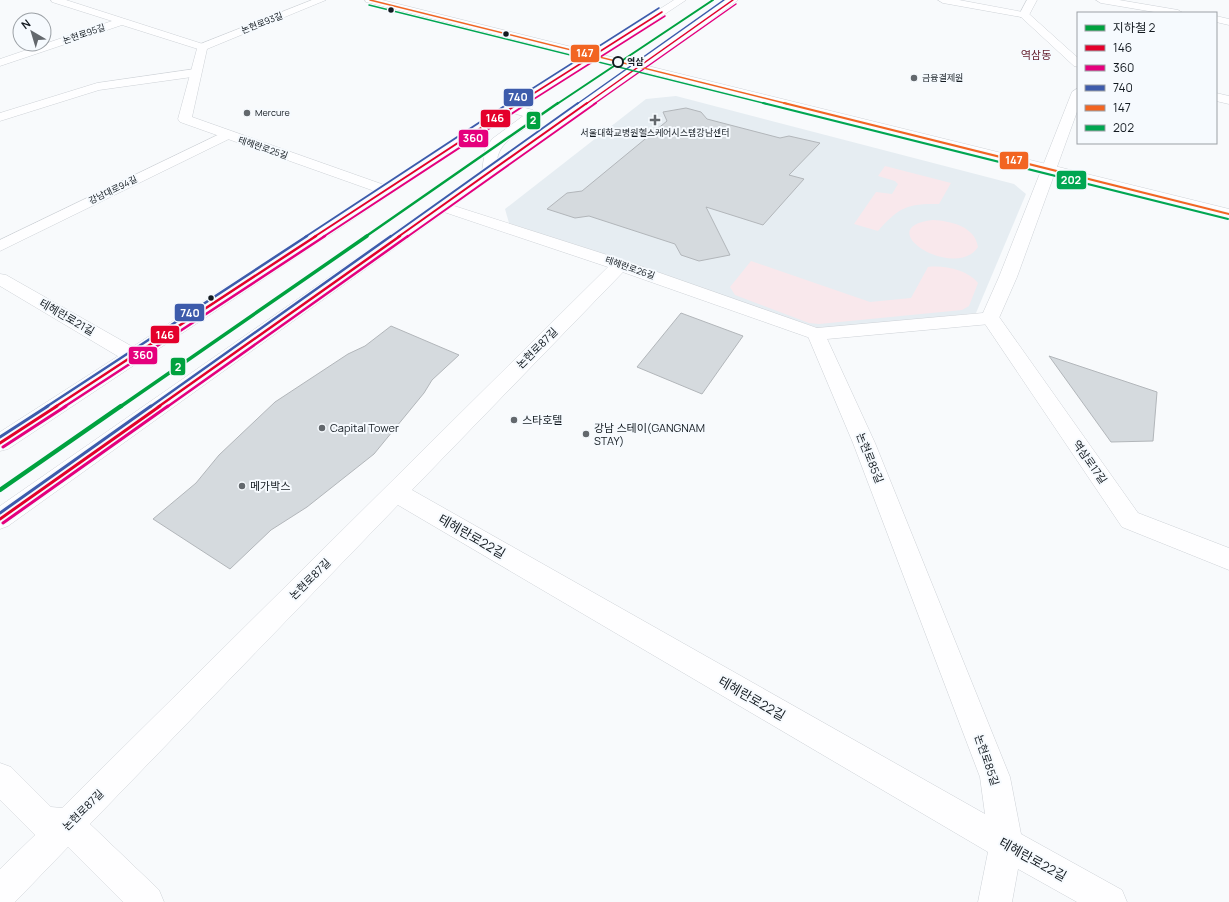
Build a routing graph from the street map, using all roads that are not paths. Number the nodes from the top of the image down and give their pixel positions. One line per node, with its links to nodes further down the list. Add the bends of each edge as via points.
1 (56, 0): 14 (street)
2 (321, 0): 16 (street, 논현로93길)
3 (370, 0): 17 (street)
4 (681, 0): 17 (street)
5 (695, 0): 12 (street, via 682,9 680,17 691,20)
6 (733, 0): 12 (street)
7 (943, 0): 11 (street)
8 (1032, 0): 11 (street)
9 (1101, 0): 10 (street)
10 (1172, 12)
11 (1024, 15): 19 (street)
12 (710, 17): 20 (street)
13 (1217, 19): 15 (street)
14 (123, 21): 16 (street); 18 (street, 논현로95길)
15 (1229, 22)
16 (202, 47): 21 (street, 테헤란로25길)
17 (595, 55): 20 (street); 25 (street)
18 (0, 63)
19 (1077, 63)
20 (641, 67): 28 (street); 29 (street)
21 (195, 73): 26 (street, via 97,87); 27 (street, 테헤란로25길, via 185,119)
22 (1077, 95): 28 (street)
23 (1217, 97): 24 (street)
24 (1229, 100)
25 (511, 108): 29 (street, via 528,113 530,117 495,145); 30 (street)
26 (0, 117)
27 (226, 135): 30 (street, 테헤란로25길); 33 (street, 강남대로94길)
28 (1048, 170): 32 (street); 36 (street)
29 (488, 174): 31 (street)
30 (385, 190): 38 (street)
31 (443, 207): 34 (street, 테헤란로26길); 41 (street)
32 (1229, 214)
33 (0, 246)
34 (620, 265): 37 (street, 테헤란로26길); 40 (street, 논현로87길)
35 (0, 279): 38 (street, 테헤란로21길)
36 (990, 318): 37 (street); 42 (street, 역삼로17길, via 1130,520)
37 (816, 334): 45 (street, 논현로85길, via 864,443 995,777)
38 (133, 356): 39 (street)
39 (0, 443)
40 (395, 492): 44 (street, 논현로87길); 45 (street, 테헤란로22길)
41 (0, 520)
42 (1229, 559)
43 (0, 778): 44 (street, via 43,822)
44 (68, 825): 46 (street, 논현로87길); 47 (street)
45 (1006, 844): 48 (street, 논현로85길); 49 (street, 테헤란로22길)
46 (0, 893)
47 (147, 902)
48 (995, 902)
49 (1110, 902)

